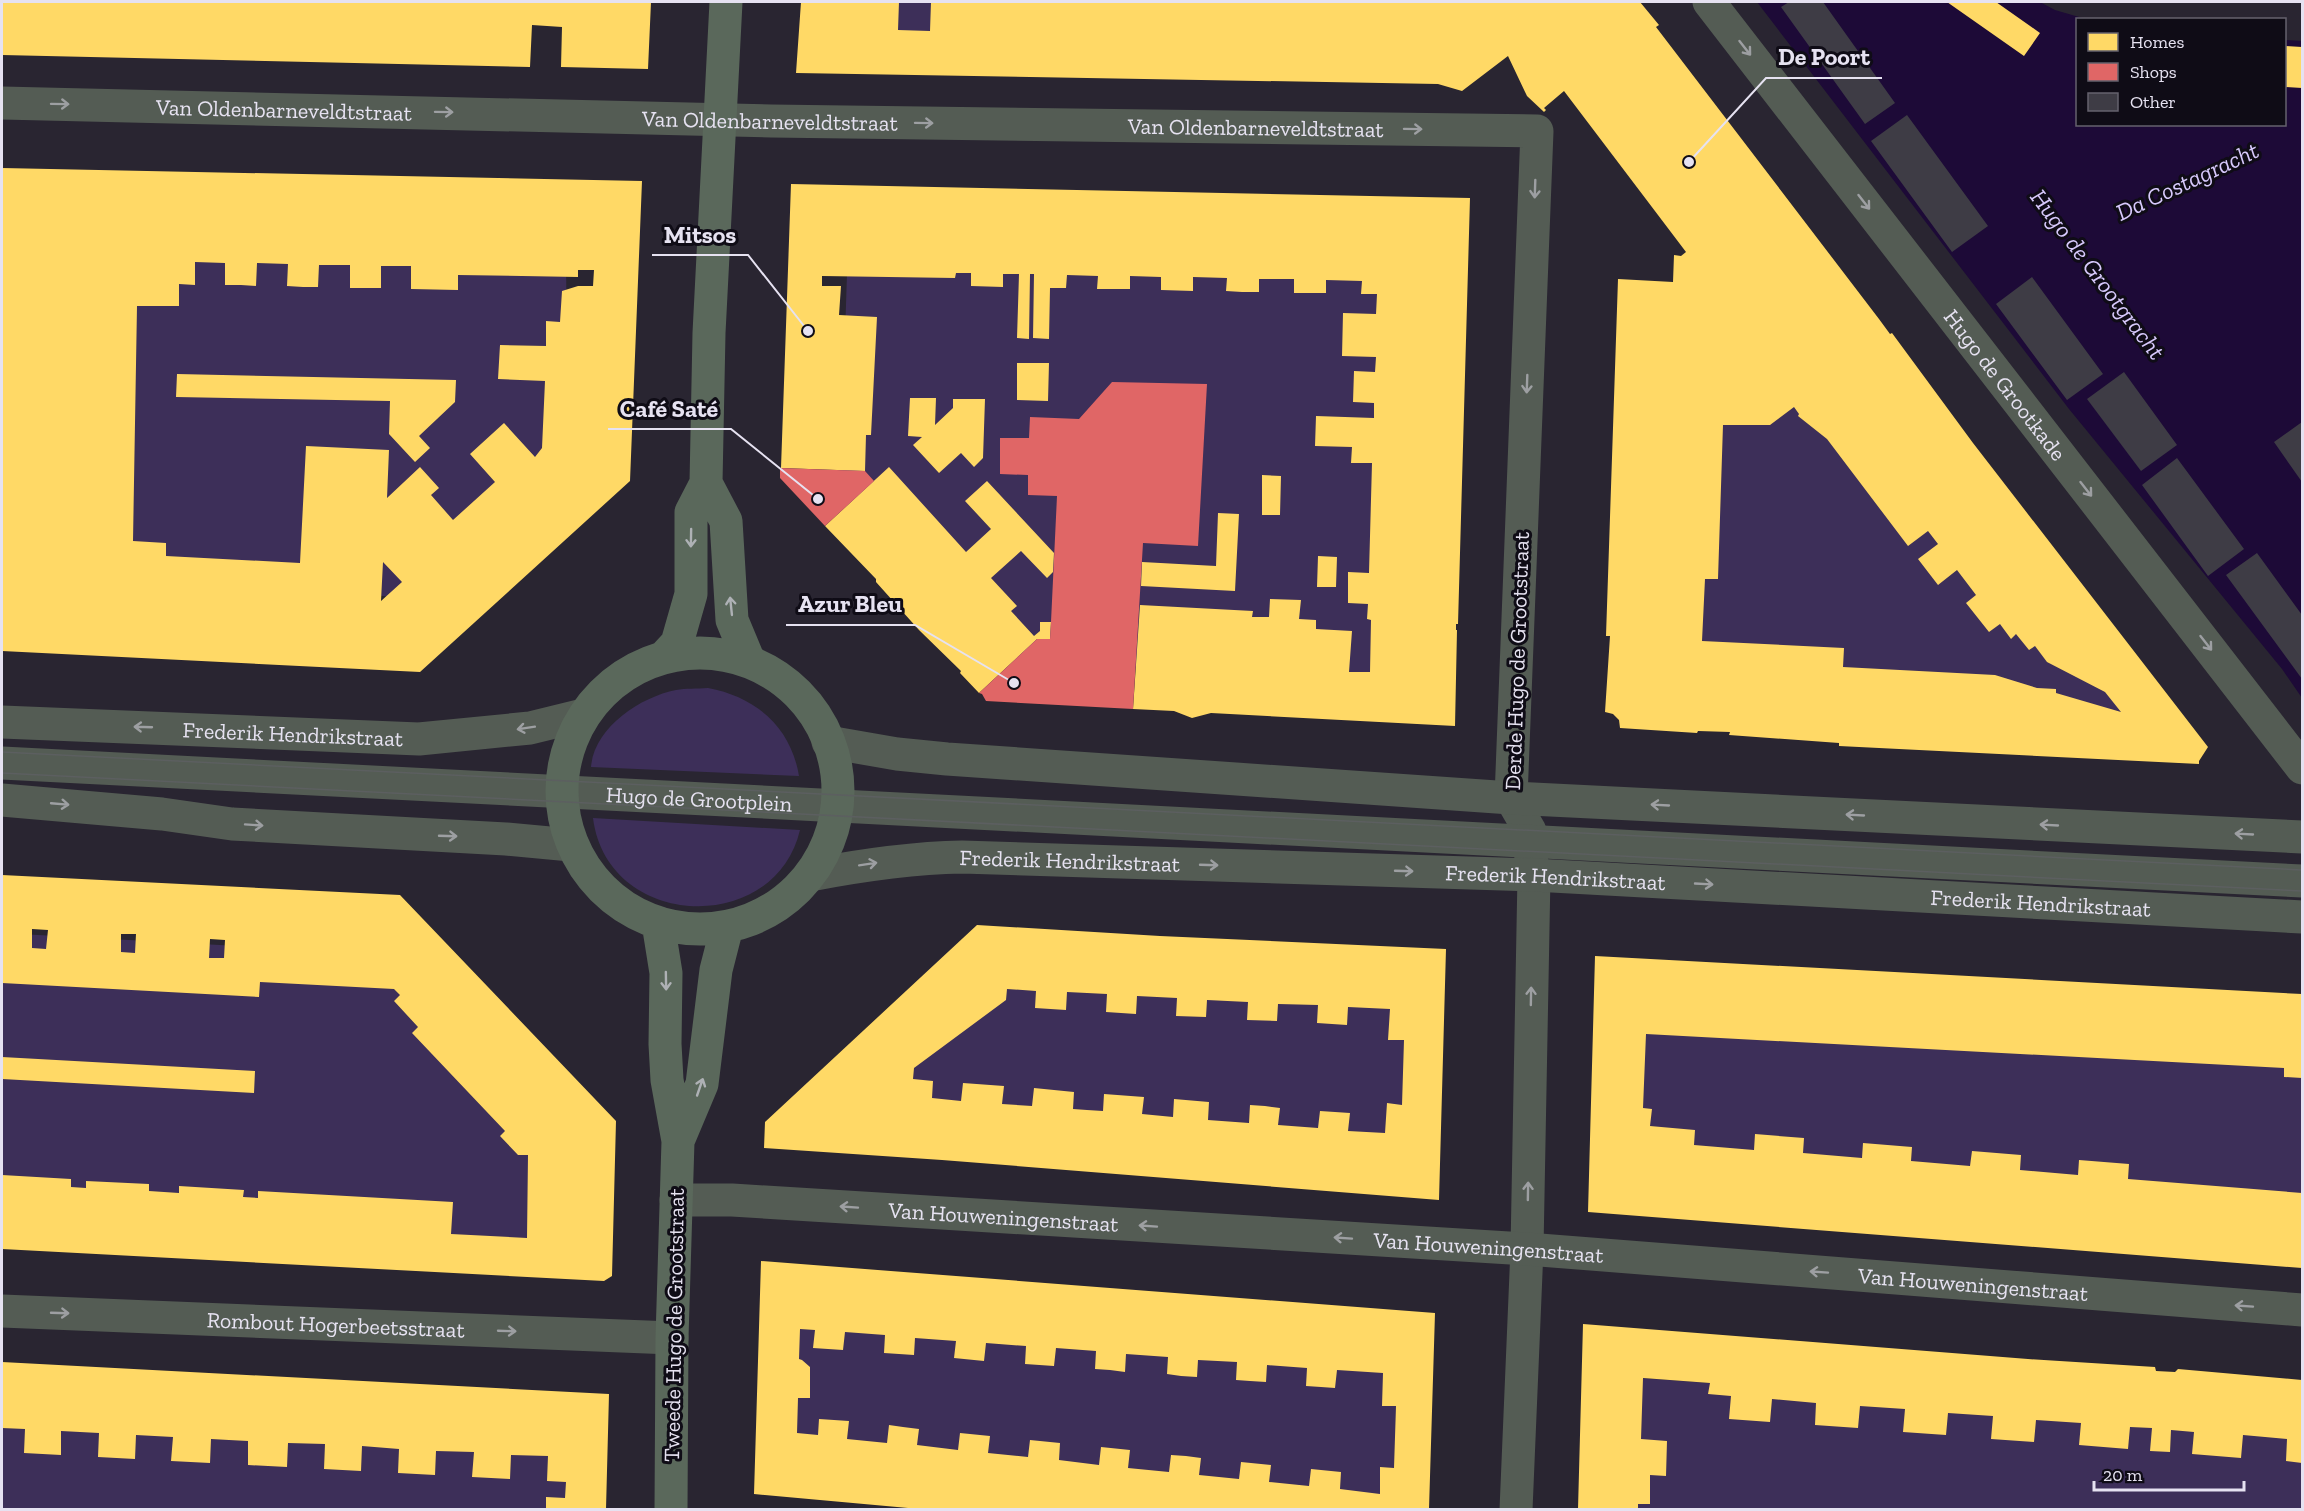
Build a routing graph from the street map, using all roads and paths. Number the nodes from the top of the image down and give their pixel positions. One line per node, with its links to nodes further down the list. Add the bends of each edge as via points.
1 (726, 2): 4 (main road)
2 (1709, 2): 13 (street, Hugo de Grootkade, one-way to 13)
3 (2, 103): 4 (street, Van Oldenbarneveldtstraat, one-way to 4)
4 (719, 119): 5 (street, Van Oldenbarneveldtstraat, one-way to 5); 6 (main road)
5 (1537, 131): 15 (street, Derde Hugo de Grootstraat, one-way to 15)
6 (706, 483): 7 (main road, one-way to 7, via 691,512 691,594 676,643); 8 (main road, one-way to 6, via 732,620 726,521)
7 (664, 657): 8 (main road, via 706,652); 9 (main road, via 632,669 605,689)
8 (749, 661): 11 (main road, via 795,690 813,710)
9 (583, 715): 10 (street, Frederik Hendrikstraat, one-way to 10, via 530,728 419,739); 14 (main road, via 570,742)
10 (2, 722)
11 (828, 742): 15 (street, via 947,759); 17 (main road, via 835,760)
12 (2, 763): 14 (street, Frederik Hendrikstraat)
13 (2302, 768)
14 (560, 792): 17 (street, Hugo de Grootplein); 20 (main road)
15 (1511, 798): 18 (street, one-way to 15); 19 (street, Derde Hugo de Grootstraat, via 1530,831)
16 (2, 801): 20 (street, one-way to 20, via 232,824)
17 (838, 805): 19 (street, Frederik Hendrikstraat); 21 (main road, via 831,835)
18 (2302, 837)
19 (1530, 841): 22 (street, Derde Hugo de Grootstraat); 23 (street, Frederik Hendrikstraat)
20 (571, 845): 25 (main road, via 590,875 617,902)
21 (810, 875): 22 (street, Frederik Hendrikstraat, one-way to 22, via 889,861 962,857); 26 (main road, via 769,911)
22 (1534, 875): 24 (street, Frederik Hendrikstraat, one-way to 24); 29 (street, Derde Hugo de Grootstraat, one-way to 22)
23 (2302, 881)
24 (2302, 917)
25 (658, 923): 26 (main road, via 684,929); 27 (main road, Tweede Hugo de Grootstraat, one-way to 27, via 666,973 667,1080)
26 (727, 927): 27 (main road, Tweede Hugo de Grootstraat, one-way to 26, via 702,1084 716,970)
27 (678, 1141): 28 (main road, Tweede Hugo de Grootstraat)
28 (676, 1200): 29 (street, Van Houweningenstraat, one-way to 28, via 732,1200); 32 (main road, Tweede Hugo de Grootstraat)
29 (1527, 1249): 30 (street, Van Houweningenstraat, one-way to 29); 34 (street, Derde Hugo de Grootstraat)
30 (2302, 1310)
31 (2, 1311): 32 (street, Rombout Hogerbeetsstraat, one-way to 32)
32 (672, 1338): 33 (main road, Tweede Hugo de Grootstraat)
33 (671, 1509)
34 (1516, 1509)

